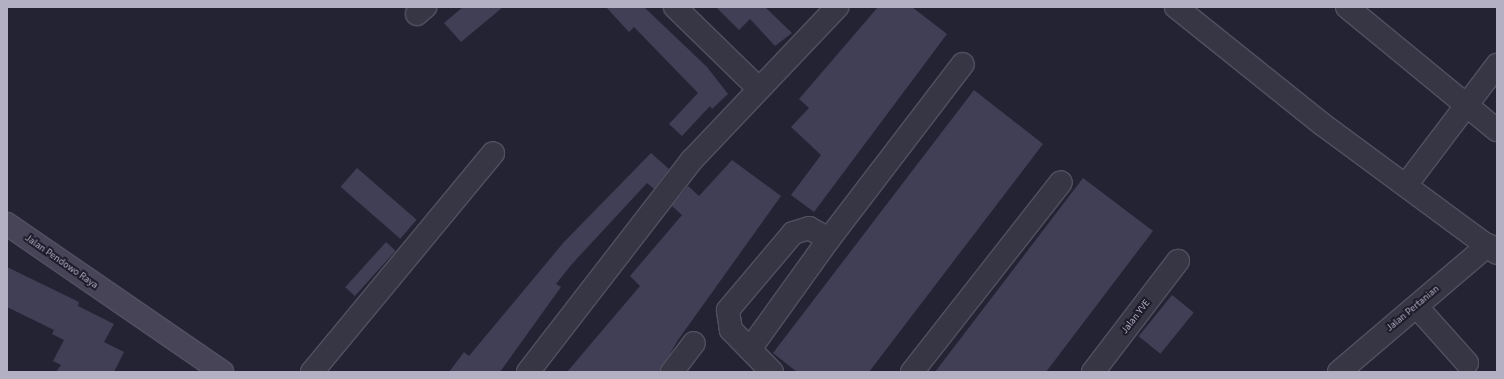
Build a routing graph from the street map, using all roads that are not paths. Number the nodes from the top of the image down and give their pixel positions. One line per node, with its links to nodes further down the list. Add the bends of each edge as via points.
1 (675, 7): 7 (street)
2 (1176, 7): 12 (street)
3 (1347, 7): 8 (street)
4 (833, 8): 7 (street)
5 (963, 64): 14 (street)
6 (1497, 65): 8 (street)
7 (758, 88): 24 (street, via 659,199)
8 (1466, 107): 9 (street); 12 (street)
9 (1497, 130)
10 (494, 153): 23 (street)
11 (1060, 182): 27 (street)
12 (1406, 185): 15 (street)
13 (7, 224): 22 (street, Jalan Pendowo Raya)
14 (829, 239): 19 (street); 19 (street, via 809,228 793,233 728,310 731,330)
15 (1492, 249): 17 (street, Jalan Pertanian)
16 (1178, 261): 28 (street, Jalan YVE)
17 (1417, 307): 20 (street); 21 (street, Jalan Pertanian)
18 (694, 343): 25 (street)
19 (750, 349): 26 (street)
20 (1467, 363)
21 (1348, 369)
22 (222, 372)
23 (312, 372)
24 (528, 372)
25 (672, 372)
26 (772, 372)
27 (912, 372)
28 (1093, 372)

